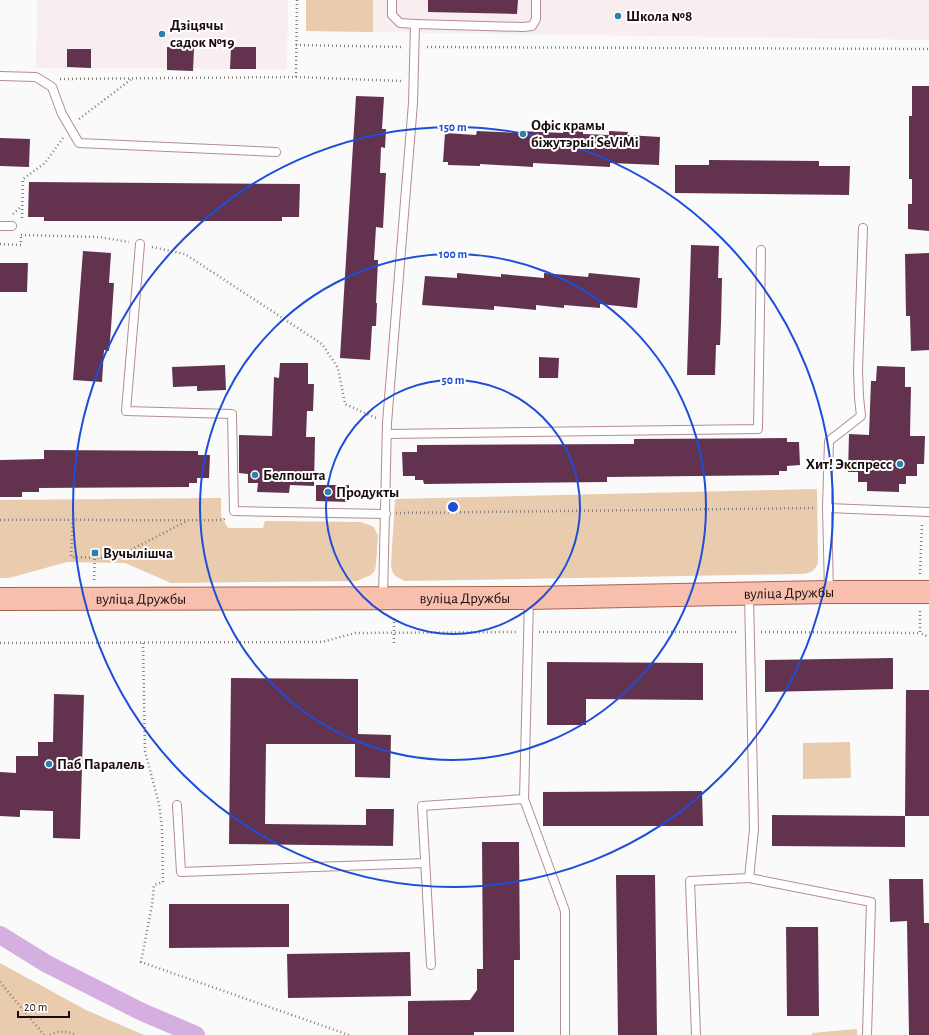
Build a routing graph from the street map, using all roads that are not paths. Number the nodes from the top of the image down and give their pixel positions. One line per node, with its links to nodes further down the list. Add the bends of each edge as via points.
1 (392, 0): 3 (lane, via 392,15 400,23)
2 (536, 0): 3 (lane, via 536,20 532,26)
3 (414, 24): 11 (lane, via 413,103)
4 (0, 76): 5 (lane, via 36,77 52,87 62,114 79,143)
5 (276, 152)
6 (0, 226): 7 (lane)
7 (12, 226)
8 (863, 228): 12 (lane, via 858,371 861,416 829,441)
9 (140, 244): 14 (lane, via 126,411 232,414 234,511)
10 (760, 250): 11 (lane, via 758,429)
11 (387, 434): 14 (lane)
12 (827, 508): 13 (lane); 15 (lane)
13 (929, 512)
14 (386, 514): 20 (lane)
15 (828, 592): 16 (main road, вуліца Дружбы); 17 (main road, вуліца Дружбы)
16 (929, 592)
17 (749, 594): 18 (main road, вуліца Дружбы); 24 (lane, via 754,829)
18 (529, 598): 20 (main road, вуліца Дружбы); 21 (lane)
19 (0, 599): 20 (main road, вуліца Дружбы)
20 (389, 599)
21 (524, 799): 23 (lane, via 422,806); 26 (lane, via 565,910)
22 (177, 804): 23 (lane, via 181,872)
23 (425, 863): 25 (lane)
24 (749, 878): 27 (lane, via 690,881); 28 (lane, via 871,902)
25 (431, 965)
26 (565, 1035)
27 (696, 1035)
28 (867, 1035)

